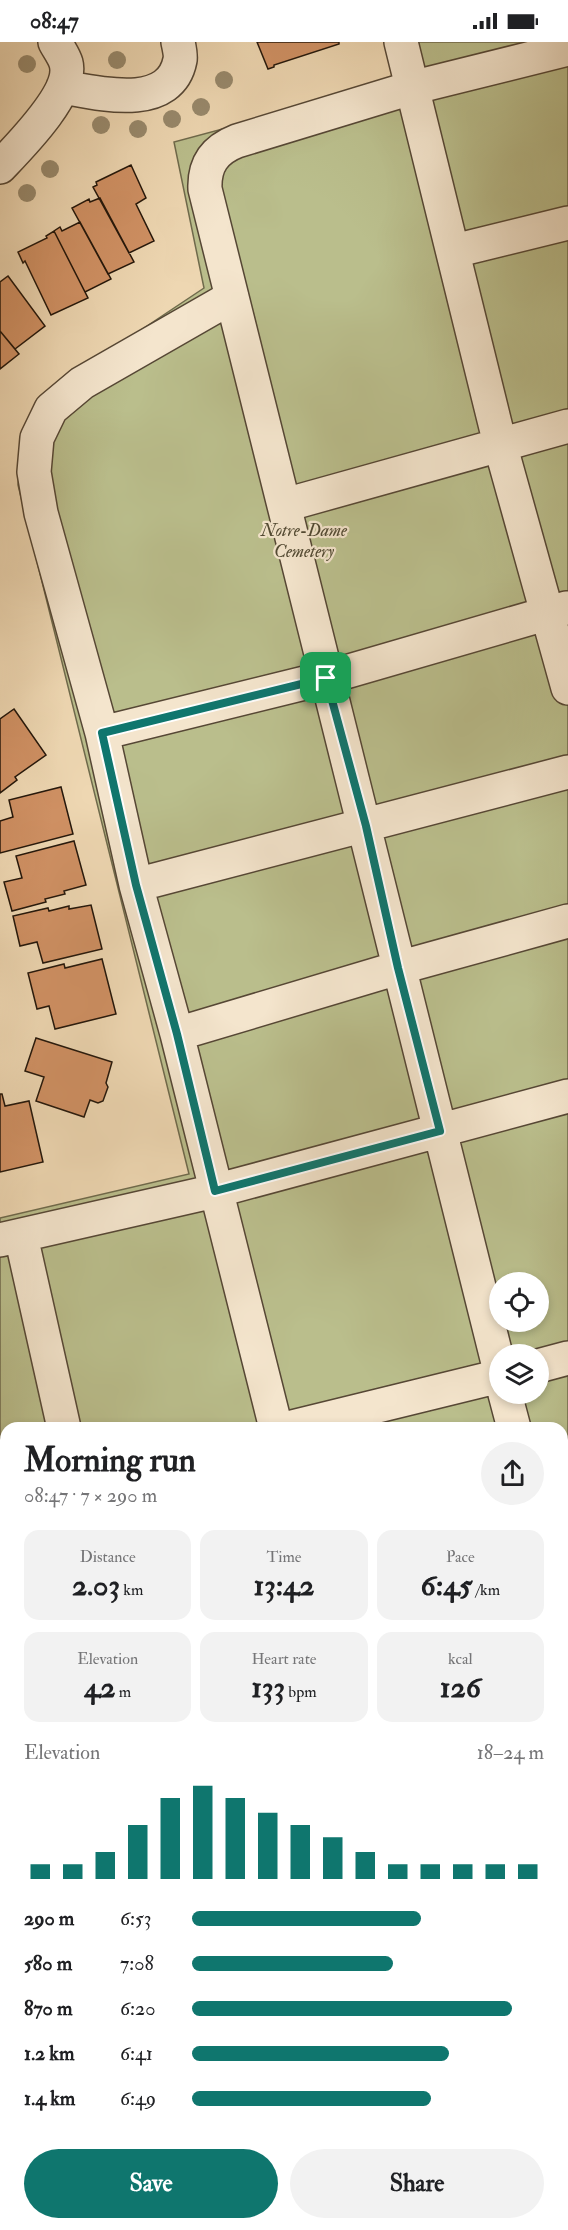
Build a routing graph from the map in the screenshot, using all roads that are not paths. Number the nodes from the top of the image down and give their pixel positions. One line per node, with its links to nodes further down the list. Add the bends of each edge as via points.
1 (55, 42): 5 (street, via 67,64)
2 (178, 42): 5 (street, via 180,60 171,80 149,94 118,96)
3 (401, 42): 6 (street)
4 (568, 48): 6 (street)
5 (63, 87): 7 (street, via 40,123)
6 (411, 88): 9 (street); 10 (street, via 225,145 216,154 206,170 205,189)
7 (0, 167)
8 (568, 222): 9 (street)
9 (454, 251): 12 (street)
10 (232, 297): 13 (street); 17 (street, via 82,383 51,409 37,438 34,472 41,513)
11 (568, 426): 12 (street)
12 (500, 444): 13 (street); 14 (street)
13 (285, 505): 15 (street)
14 (557, 610): 15 (street); 16 (street)
15 (326, 678): 17 (street); 19 (street)
16 (568, 688)
17 (102, 733): 20 (street)
18 (568, 772): 19 (street)
19 (366, 826): 20 (street); 22 (street)
20 (136, 885): 23 (street)
21 (568, 921): 22 (street)
22 (398, 968): 23 (street); 25 (street)
23 (177, 1034): 26 (street)
24 (568, 1096): 25 (street)
25 (440, 1131): 26 (street); 28 (street)
26 (215, 1191): 27 (street); 34 (street)
27 (10, 1238): 33 (street)
28 (493, 1344)
29 (568, 1358): 30 (street)
30 (549, 1363)
31 (489, 1379): 35 (street)
32 (508, 1404): 36 (street)
33 (62, 1422)
34 (274, 1422)
35 (312, 1422)
36 (512, 1422)

